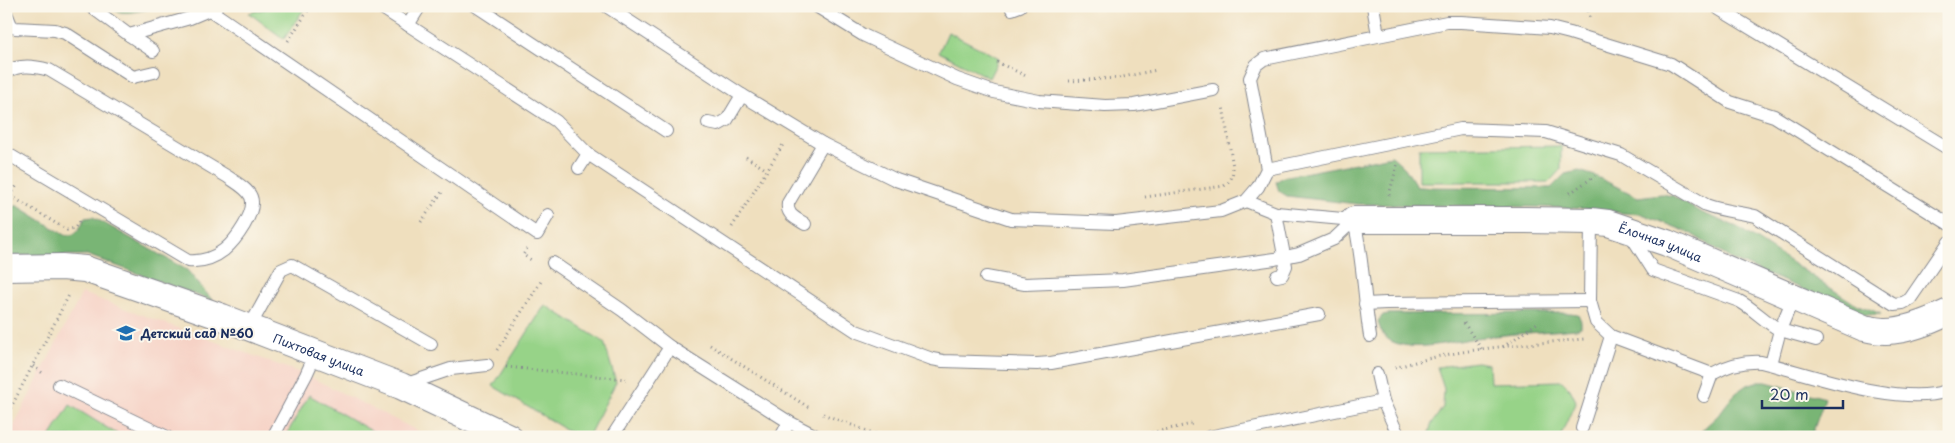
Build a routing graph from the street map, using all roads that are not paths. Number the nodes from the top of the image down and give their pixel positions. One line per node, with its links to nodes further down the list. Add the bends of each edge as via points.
1 (90, 6): 12 (lane)
2 (379, 6): 11 (lane)
3 (420, 6): 11 (lane)
4 (476, 6): 20 (lane)
5 (606, 6): 18 (lane)
6 (816, 6): 17 (lane, via 863,35 957,79 994,92 1039,101 1105,106)
7 (1373, 6): 13 (lane)
8 (215, 8): 12 (lane); 29 (lane, via 537,234)
9 (1719, 9): 22 (lane)
10 (6, 13): 16 (lane, via 10,25 15,28 65,32 133,77)
11 (408, 25): 24 (lane, via 556,121)
12 (129, 35): 14 (lane)
13 (1378, 35): 26 (lane, via 1264,59 1256,65 1250,78); 33 (lane, via 1447,22 1550,28 1671,64 1730,102 1774,116)
14 (153, 51)
15 (6, 72): 23 (lane, via 34,66 58,74 228,177 250,195 251,213 223,250 202,261 188,261)
16 (154, 72)
17 (1217, 94)
18 (742, 95): 19 (lane, via 727,120 718,125); 21 (lane)
19 (708, 123)
20 (666, 131)
21 (823, 144): 27 (lane, via 896,180 1011,219 1116,223 1221,211); 32 (lane, via 788,203 789,214)
22 (1949, 150)
23 (6, 153)
24 (588, 154): 25 (lane); 45 (lane, via 856,331 932,359 1050,363)
25 (579, 168)
26 (1267, 170): 27 (lane); 35 (lane, via 1461,129 1546,132 1621,155 1706,205 1755,216 1894,304 1903,304 1910,299)
27 (1246, 201): 28 (lane)
28 (1276, 213): 30 (lane); 36 (lane)
29 (548, 215)
30 (1354, 220): 31 (street, Ёлочная улица); 36 (lane, via 1334,239); 43 (lane)
31 (1592, 221): 34 (street, Ёлочная улица); 42 (lane)
32 (805, 224)
33 (1949, 224)
34 (1626, 228): 41 (street, Ёлочная улица); 47 (lane, via 1653,270 1739,301)
35 (1949, 242)
36 (1285, 258): 39 (lane, via 1285,271); 40 (lane, via 1123,280 1025,284)
37 (554, 263): 52 (lane)
38 (6, 268): 46 (street, Пихтовая улица, via 85,269)
39 (1277, 276)
40 (986, 277)
41 (1794, 296): 44 (street, Ёлочная улица, via 1864,328 1884,331 1931,321); 47 (lane)
42 (1590, 302): 43 (lane); 49 (lane, via 1596,322)
43 (1365, 304): 48 (lane)
44 (1949, 312)
45 (1319, 314)
46 (249, 328): 51 (lane, via 281,270 292,265); 53 (street, Пихтовая улица)
47 (1780, 330): 50 (lane); 54 (lane)
48 (1370, 336)
49 (1611, 336): 57 (lane); 64 (lane)
50 (1816, 340)
51 (431, 344)
52 (670, 347): 63 (lane); 68 (lane)
53 (316, 353): 59 (street, Пихтовая улица); 66 (lane)
54 (1771, 364): 57 (lane, via 1750,361); 60 (lane, via 1859,388 1922,396)
55 (488, 366): 59 (lane, via 451,369)
56 (1377, 374): 62 (lane)
57 (1712, 374): 61 (lane)
58 (59, 385): 65 (lane)
59 (401, 386): 67 (street, Пихтовая улица)
60 (1948, 390)
61 (1704, 396)
62 (1383, 400): 71 (lane); 72 (lane)
63 (790, 422): 69 (lane); 70 (lane)
64 (1582, 428)
65 (167, 437)
66 (273, 437)
67 (509, 437)
68 (612, 437)
69 (781, 437)
70 (818, 437)
71 (1210, 437)
72 (1399, 437)

